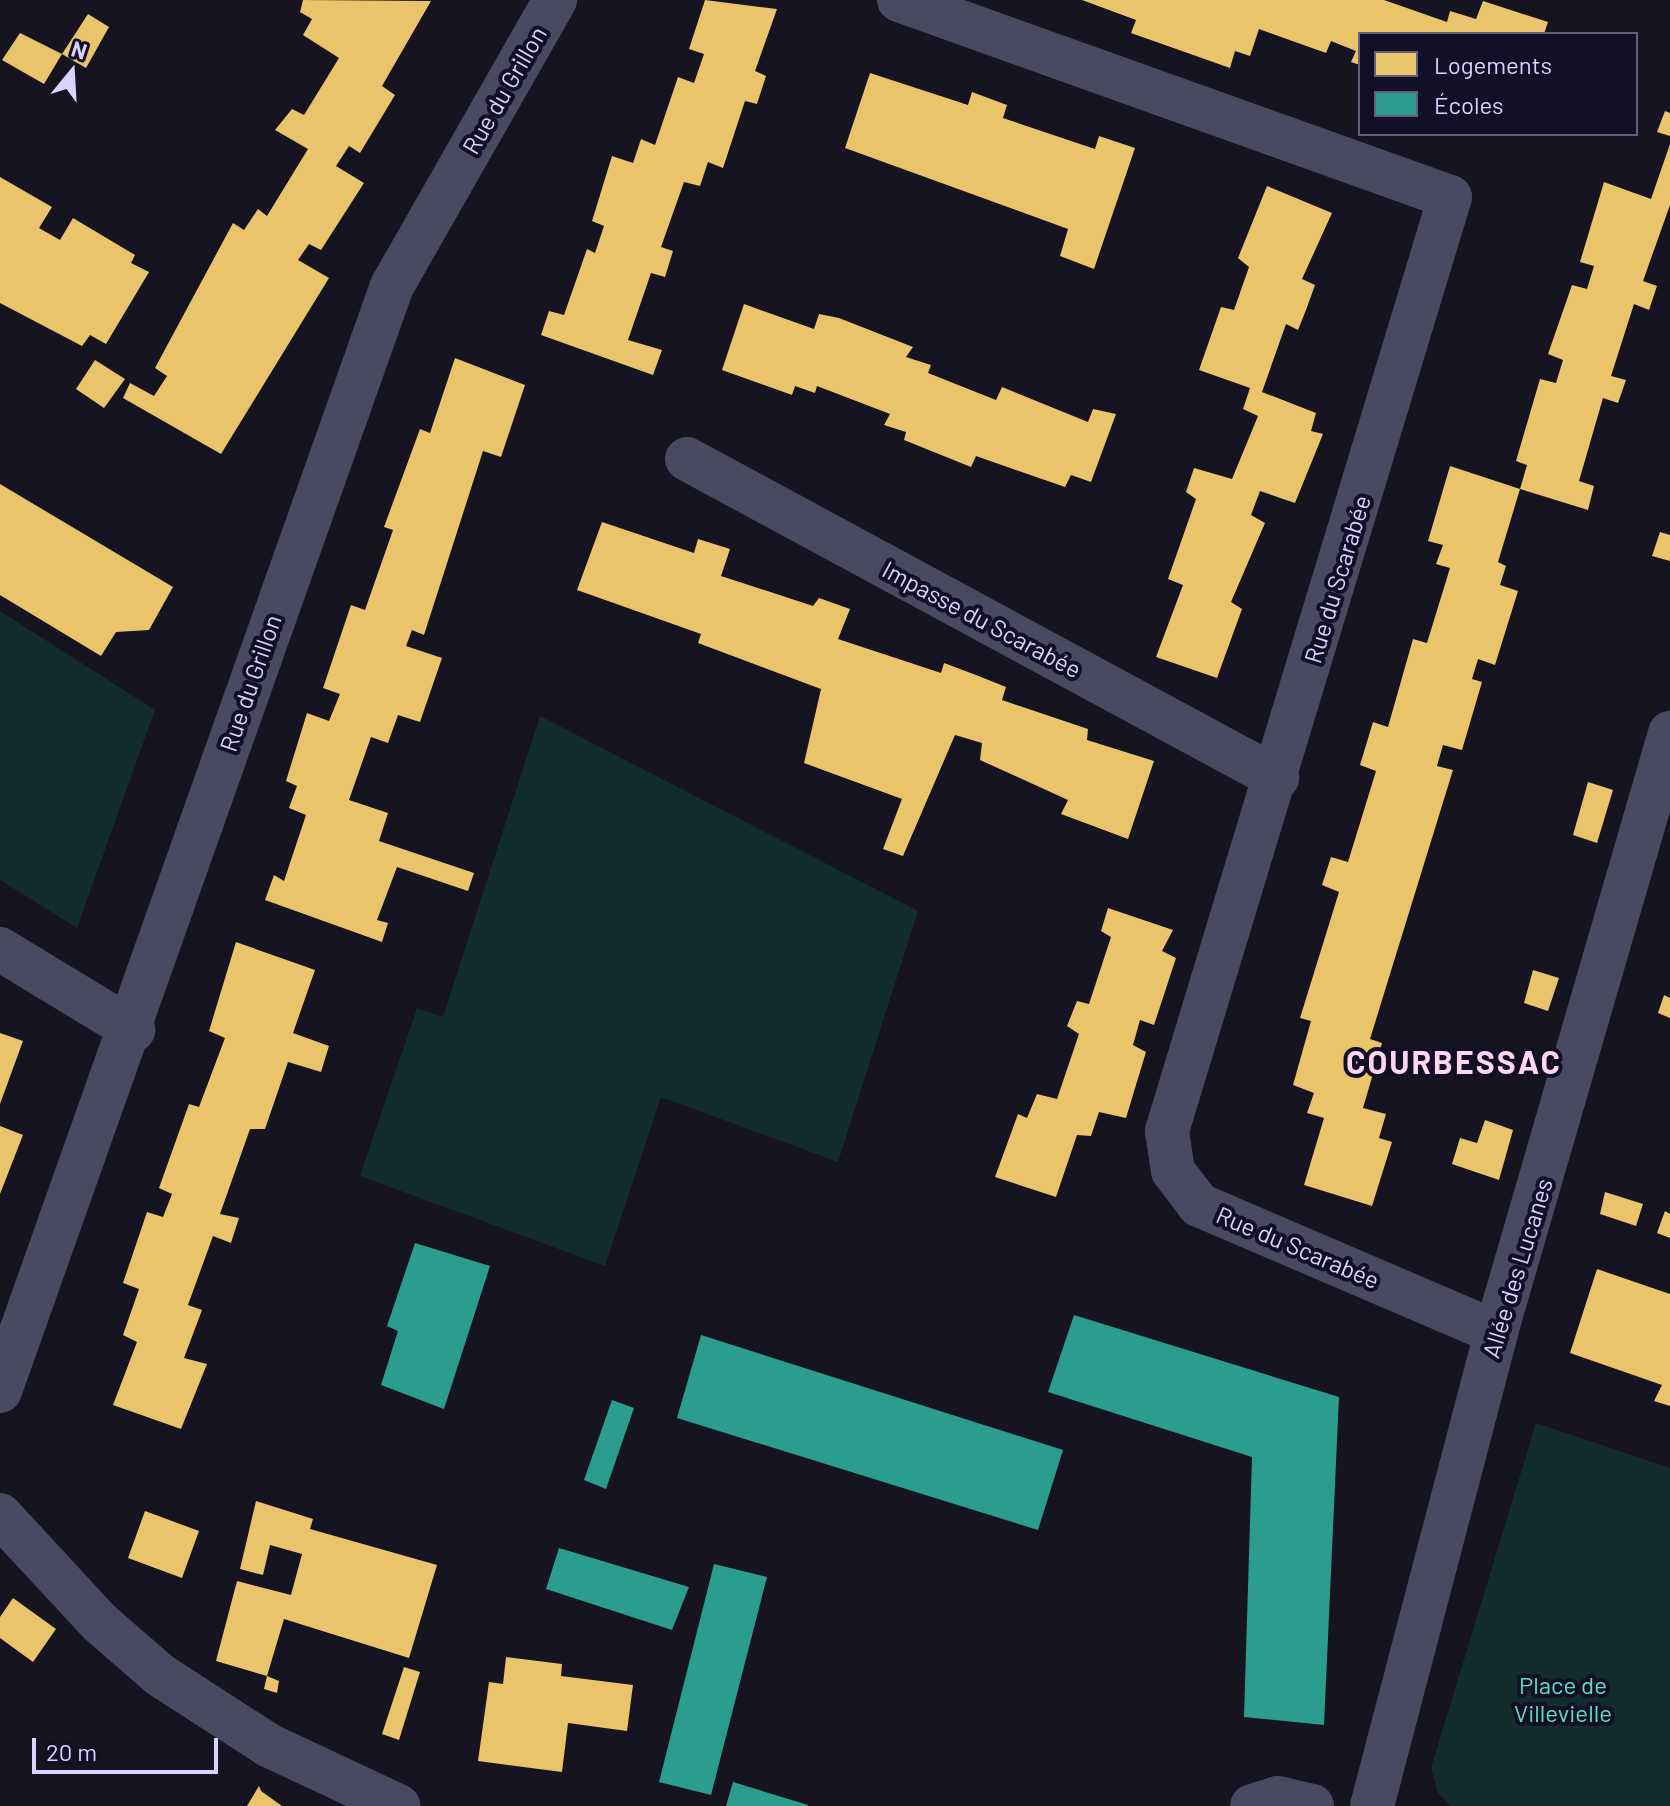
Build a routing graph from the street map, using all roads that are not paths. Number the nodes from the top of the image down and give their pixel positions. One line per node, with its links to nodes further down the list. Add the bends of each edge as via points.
1 (555, 0): 7 (street, Rue du Grillon, via 392,286)
2 (899, 0): 5 (street, Rue du Scarabée, via 1450,197)
3 (687, 459): 5 (street, Impasse du Scarabée)
4 (1670, 733): 8 (street, Allée des Lucanes)
5 (1277, 778): 8 (street, Rue du Scarabée, via 1167,1131 1173,1171 1199,1205)
6 (0, 949): 7 (street)
7 (133, 1030): 9 (street, Rue du Grillon)
8 (1496, 1332): 14 (street, Allée des Lucanes)
9 (0, 1391)
10 (0, 1515): 11 (street, via 99,1622 160,1675 268,1745)
11 (398, 1806)
12 (1252, 1806): 13 (street, via 1278,1798)
13 (1312, 1806)
14 (1372, 1806)

